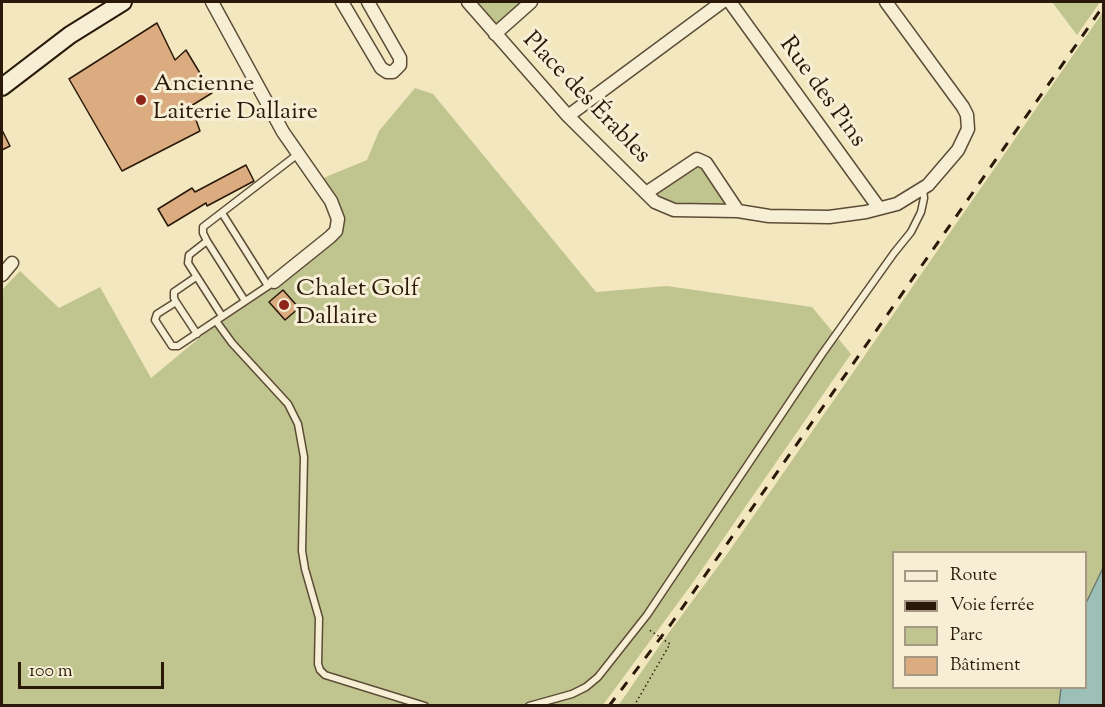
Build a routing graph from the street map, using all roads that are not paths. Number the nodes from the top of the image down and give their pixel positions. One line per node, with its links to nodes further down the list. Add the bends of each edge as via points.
1 (123, 2): 12 (street, via 70,35)
2 (212, 2): 14 (street)
3 (342, 2): 10 (street)
4 (468, 2): 11 (street, Place des Érables)
5 (531, 2): 11 (street, Place des Érables)
6 (722, 2): 13 (street)
7 (730, 2): 17 (street, Rue des Pins)
8 (886, 2): 15 (street, Place des Érables, via 967,115 968,129 958,150)
9 (371, 3): 10 (street); 10 (street, via 400,58 396,70 381,68)
10 (352, 18)
11 (495, 34): 13 (street, Place des Érables)
12 (2, 87)
13 (568, 116): 16 (street, Place des Érables)
14 (298, 154): 19 (lane); 24 (street, via 331,201 337,226 330,237)
15 (923, 189): 17 (street, Place des Érables, via 897,204); 31 (lane, via 921,212 911,232 822,354 639,624 586,687)
16 (646, 193): 18 (street, Place des Érables, via 674,210); 18 (street, Place des Érables, via 697,159 706,163)
17 (879, 208): 18 (street, Place des Érables, via 829,217)
18 (738, 211)
19 (222, 213): 20 (lane, via 203,226); 24 (lane)
20 (207, 241): 23 (lane, via 189,255 188,262); 25 (lane)
21 (12, 263): 22 (street)
22 (2, 275)
23 (196, 276): 26 (lane, via 174,292); 27 (lane)
24 (271, 284): 25 (lane)
25 (245, 301): 27 (lane)
26 (176, 302): 29 (lane); 29 (lane, via 157,314 155,321 166,338 172,346 178,346)
27 (222, 316): 28 (lane)
28 (216, 321): 29 (lane); 30 (lane, via 288,404 298,424 304,458 303,559 319,618 320,670 325,675)
29 (197, 334)
30 (425, 705)
31 (529, 705)

